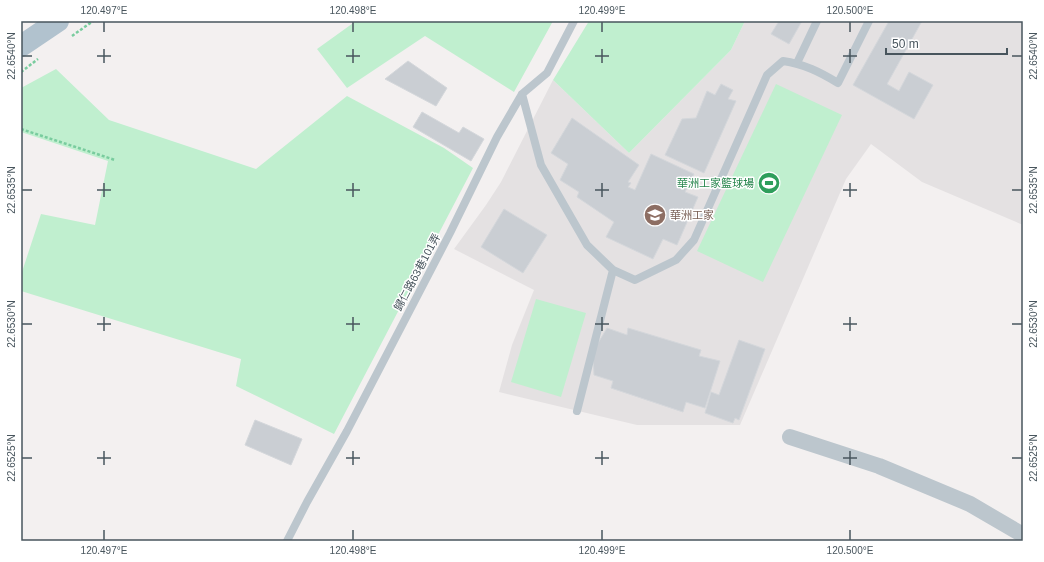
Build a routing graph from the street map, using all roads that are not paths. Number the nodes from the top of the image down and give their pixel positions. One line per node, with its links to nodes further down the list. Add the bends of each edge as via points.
1 (58, 21): 5 (main road)
2 (574, 21): 7 (lane, 歸仁路63巷101弄, via 547,73)
3 (817, 21): 6 (lane)
4 (869, 21): 6 (lane, via 838,83 819,71)
5 (21, 46)
6 (798, 63): 8 (lane, via 783,61 767,75 694,240 676,260 635,280)
7 (522, 94): 8 (lane, via 541,165 587,245); 12 (lane, 歸仁路63巷101弄, via 497,137 450,233)
8 (613, 270): 9 (lane)
9 (577, 411)
10 (790, 437): 11 (street, via 879,466 970,504)
11 (1023, 535)
12 (287, 541)

